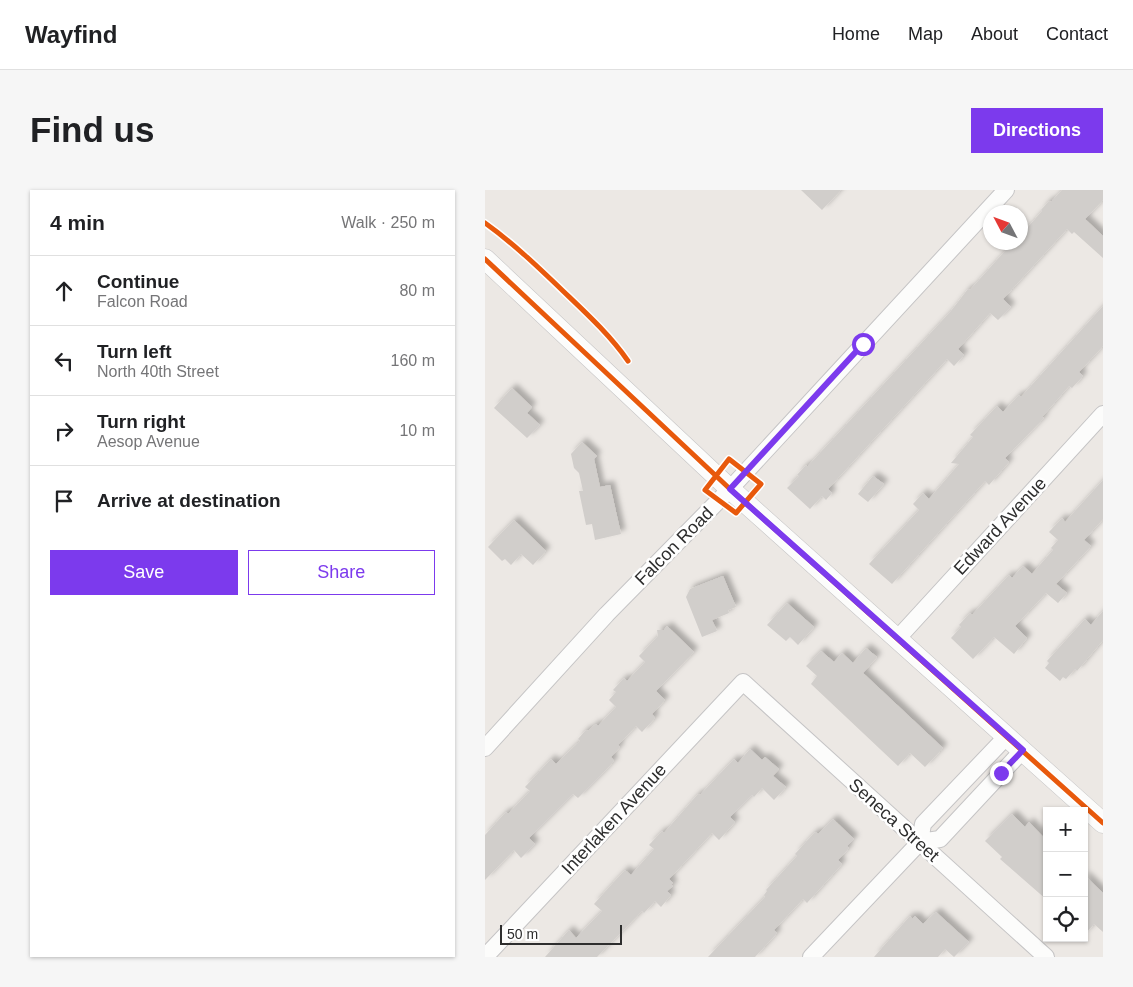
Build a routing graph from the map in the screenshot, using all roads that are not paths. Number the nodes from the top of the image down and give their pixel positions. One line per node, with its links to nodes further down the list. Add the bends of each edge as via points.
1 (1006, 190): 4 (street, Falcon Road)
2 (485, 258): 4 (street)
3 (1103, 414): 5 (street, Edward Avenue)
4 (730, 489): 5 (street); 8 (street, Falcon Road, via 607,614)
5 (897, 638): 7 (street)
6 (743, 682): 11 (street, Seneca Street); 12 (street, Interlaken Avenue)
7 (1007, 736): 9 (street); 11 (street, via 923,824)
8 (485, 748)
9 (1023, 750): 10 (street); 11 (street, via 940,838)
10 (1103, 823)
11 (920, 842): 13 (street); 14 (street, Seneca Street)
12 (485, 957)
13 (811, 957)
14 (1046, 957)

